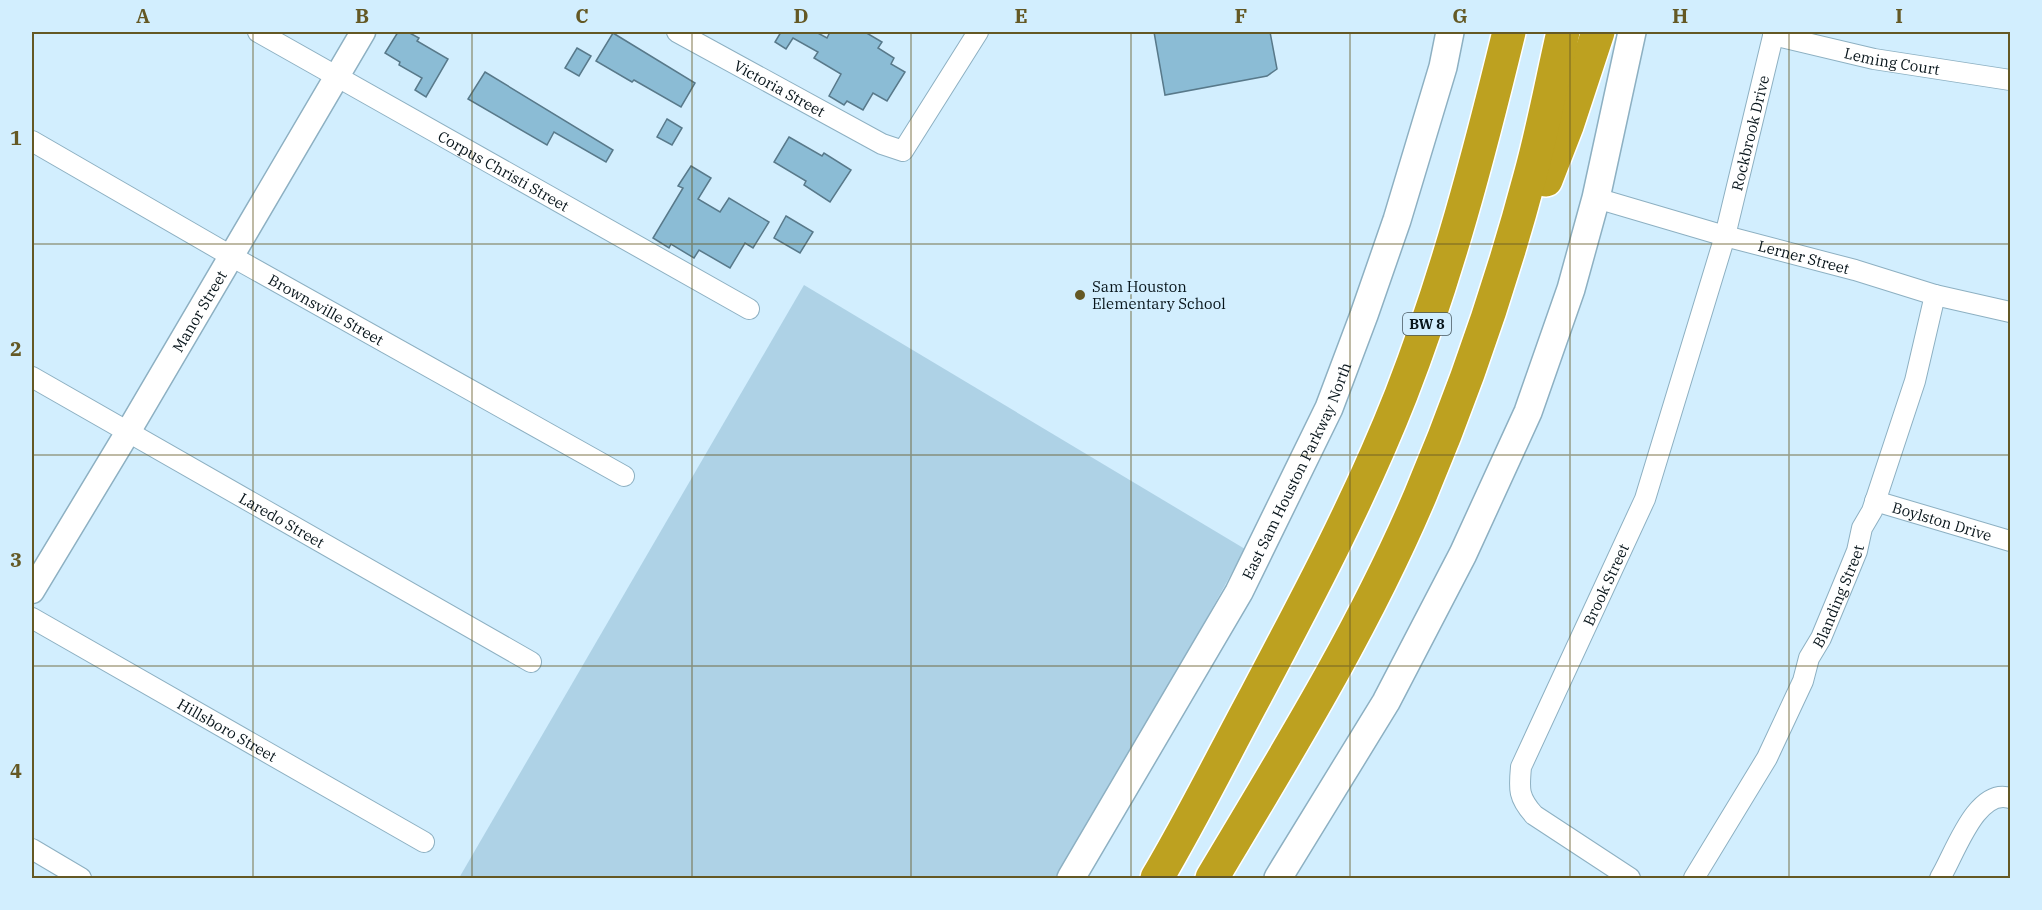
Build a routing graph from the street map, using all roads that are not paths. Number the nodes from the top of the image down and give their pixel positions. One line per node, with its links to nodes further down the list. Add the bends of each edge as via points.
1 (258, 32): 11 (street, Corpus Christi Street)
2 (363, 32): 11 (street, Manor Street)
3 (677, 32): 4 (street, Victoria Street, via 882,144 903,151)
4 (978, 32)
5 (1450, 32): 34 (main road, East Sam Houston Parkway North, via 1397,220 1329,408 1239,592)
6 (1509, 32): 27 (highway, BW 8, via 1465,202 1427,324 1372,464)
7 (1563, 32): 21 (highway, via 1530,174 1502,274)
8 (1598, 32): 21 (highway, via 1567,126)
9 (1632, 32): 14 (main road)
10 (1774, 33): 12 (street, Leming Court, via 1874,59); 15 (street, Rockbrook Drive)
11 (337, 77): 16 (street, Manor Street); 18 (street, Corpus Christi Street)
12 (2010, 80)
13 (32, 141): 16 (street, Brownsville Street)
14 (1596, 198): 15 (street, Lerner Street); 38 (main road, via 1528,412 1463,554 1386,702)
15 (1725, 236): 17 (street, Lerner Street); 39 (street, Brook Street, via 1645,499 1521,767 1519,792 1534,815)
16 (231, 256): 22 (street, Manor Street); 23 (street, Brownsville Street)
17 (1935, 295): 19 (street, Lerner Street); 24 (street, Blanding Street, via 1915,381)
18 (749, 309)
19 (2010, 312)
20 (32, 377): 22 (street, Laredo Street)
21 (1466, 379): 37 (highway, via 1419,497 1352,636)
22 (128, 432): 26 (street, Manor Street); 29 (street, Laredo Street)
23 (624, 476)
24 (1875, 501): 25 (street, Boylston Drive); 40 (street, Blanding Street, via 1844,584 1771,748)
25 (2010, 541)
26 (32, 591)
27 (1306, 601): 35 (highway); 36 (highway, BW 8)
28 (32, 618): 31 (street, Hillsboro Street)
29 (531, 662)
30 (2010, 798): 41 (street, via 1984,803 1968,823)
31 (424, 842)
32 (32, 849): 33 (street)
33 (81, 879)
34 (1071, 879)
35 (1137, 879)
36 (1157, 879)
37 (1212, 879)
38 (1278, 879)
39 (1630, 879)
40 (1694, 879)
41 (1940, 879)

